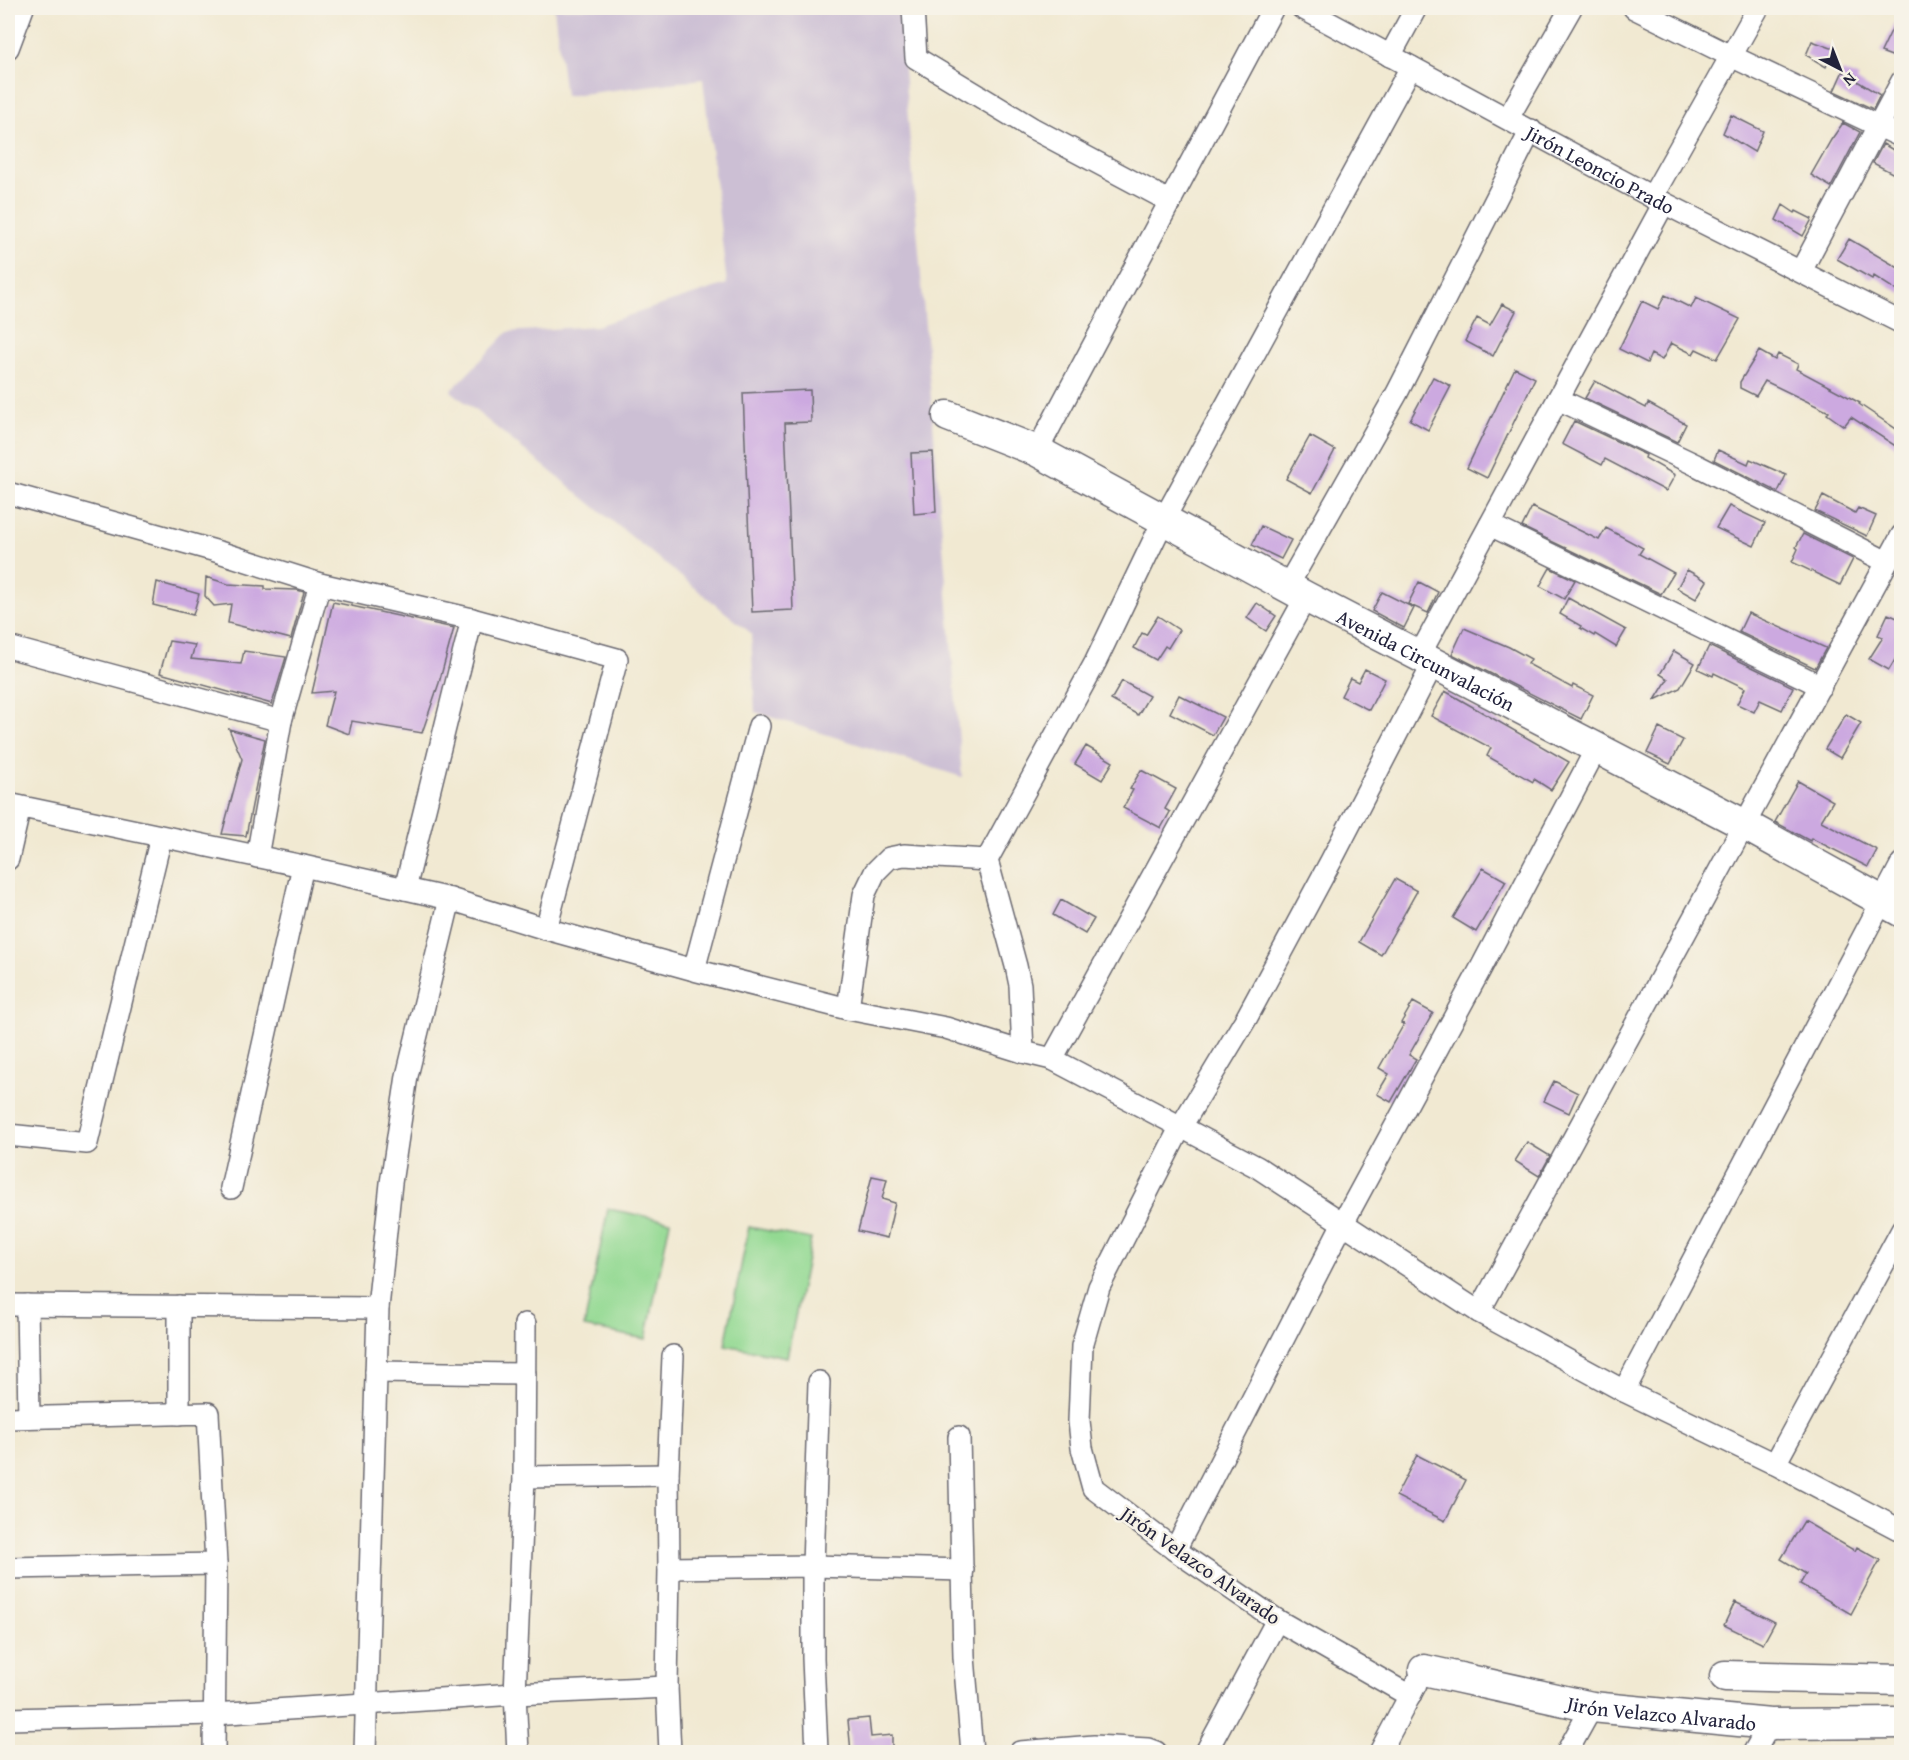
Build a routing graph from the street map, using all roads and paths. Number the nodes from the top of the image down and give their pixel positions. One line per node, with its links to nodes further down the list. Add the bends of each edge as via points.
1 (23, 8): 9 (street)
2 (913, 8): 19 (street, via 916,58 1032,128)
3 (1273, 8): 19 (street)
4 (1302, 8): 10 (street, Jirón Leoncio Prado)
5 (1416, 8): 10 (street)
6 (1571, 8): 14 (street)
7 (1634, 8): 11 (street)
8 (1758, 8): 11 (street, Jirón Velazco Alvarado)
9 (8, 48)
10 (1390, 56): 12 (street, Jirón Leoncio Prado)
11 (1731, 57): 15 (street); 18 (street, Jirón Velazco Alvarado)
12 (1411, 67): 14 (street, Jirón Leoncio Prado); 26 (street)
13 (1902, 81): 15 (street)
14 (1508, 118): 16 (street, Jirón Leoncio Prado)
15 (1879, 125): 17 (street); 20 (street)
16 (1531, 130): 18 (street, Jirón Leoncio Prado); 31 (street)
17 (1902, 137)
18 (1658, 200): 20 (street, Jirón Leoncio Prado); 22 (street, Jirón Velazco Alvarado)
19 (1171, 202): 24 (street)
20 (1801, 272): 21 (street, Jirón Leoncio Prado)
21 (1902, 323)
22 (1558, 399): 27 (street, Jirón Velazco Alvarado); 29 (street)
23 (948, 416): 24 (street, Avenida Circunvalación)
24 (1036, 451): 26 (street, Avenida Circunvalación)
25 (8, 493): 30 (street)
26 (1164, 519): 31 (street, Avenida Circunvalación); 44 (street, via 1095,663)
27 (1490, 525): 34 (street, Jirón Velazco Alvarado); 35 (street)
28 (1902, 536): 29 (street)
29 (1887, 562): 35 (street)
30 (320, 584): 32 (street); 36 (street)
31 (1296, 592): 34 (street, Avenida Circunvalación); 54 (street)
32 (472, 619): 47 (street); 50 (street, via 617,659)
33 (8, 647): 36 (street)
34 (1426, 660): 38 (street, Avenida Circunvalación); 55 (street, Jirón Velazco Alvarado, via 1331,861 1247,1017)
35 (1821, 686): 40 (street)
36 (280, 721): 42 (street)
37 (759, 726): 51 (street)
38 (1596, 749): 40 (street, Avenida Circunvalación); 58 (street)
39 (14, 806): 41 (street); 43 (street)
40 (1743, 824): 49 (street, Avenida Circunvalación); 63 (street)
41 (161, 837): 42 (street); 56 (street, via 87,1143)
42 (257, 857): 46 (street)
43 (8, 859)
44 (987, 860): 52 (street, via 904,855 890,858 875,872 864,895); 53 (street, via 1020,985)
45 (1902, 863): 49 (street)
46 (303, 866): 47 (street); 57 (street)
47 (405, 888): 48 (street)
48 (450, 899): 50 (street); 62 (street, via 407,1076)
49 (1891, 906): 69 (street)
50 (546, 929): 51 (street)
51 (694, 970): 52 (street)
52 (848, 1009): 53 (street, via 946,1028)
53 (1023, 1052): 54 (street)
54 (1052, 1059): 55 (street)
55 (1180, 1128): 58 (street, via 1257,1167); 78 (street, Jirón Velazco Alvarado, via 1099,1287 1082,1346 1079,1420 1093,1488)
56 (8, 1135)
57 (231, 1188)
58 (1343, 1223): 63 (street); 78 (street)
59 (1902, 1230): 74 (street)
60 (17, 1305): 61 (street); 71 (street)
61 (179, 1306): 62 (street); 70 (street)
62 (378, 1308): 66 (street)
63 (1479, 1312): 69 (street)
64 (525, 1324): 67 (street)
65 (673, 1356): 75 (street)
66 (376, 1372): 67 (street); 90 (street)
67 (525, 1374): 76 (street)
68 (819, 1382): 80 (street)
69 (1624, 1391): 74 (street)
70 (178, 1414): 71 (street); 79 (street, via 208,1413)
71 (29, 1417): 72 (street)
72 (8, 1418)
73 (960, 1437): 83 (street)
74 (1775, 1464): 77 (street)
75 (668, 1474): 76 (street); 82 (street)
76 (524, 1477): 89 (street)
77 (1902, 1531)
78 (1175, 1550): 84 (street, Jirón Velazco Alvarado)
79 (216, 1564): 81 (street); 92 (street)
80 (813, 1566): 82 (street); 83 (street); 100 (street)
81 (8, 1568)
82 (669, 1568): 88 (street)
83 (963, 1570): 101 (street, via 964,1658)
84 (1277, 1620): 87 (street, Jirón Velazco Alvarado); 104 (street)
85 (1725, 1676): 86 (street)
86 (1902, 1680)
87 (1417, 1683): 91 (street, Jirón Velazco Alvarado); 105 (street)
88 (667, 1687): 89 (street); 99 (street)
89 (515, 1694): 90 (street); 98 (street)
90 (366, 1705): 92 (street); 97 (street)
91 (1593, 1707): 94 (street, Jirón Velazco Alvarado); 106 (street)
92 (214, 1714): 93 (street); 96 (street)
93 (8, 1719)
94 (1770, 1724): 95 (street, Jirón Velazco Alvarado); 107 (street)
95 (1902, 1724)
96 (214, 1752)
97 (365, 1752)
98 (518, 1752)
99 (670, 1752)
100 (817, 1752)
101 (972, 1752)
102 (1020, 1752): 103 (street, via 1094,1746)
103 (1156, 1752)
104 (1206, 1752)
105 (1380, 1752)
106 (1567, 1752)
107 (1754, 1752)

